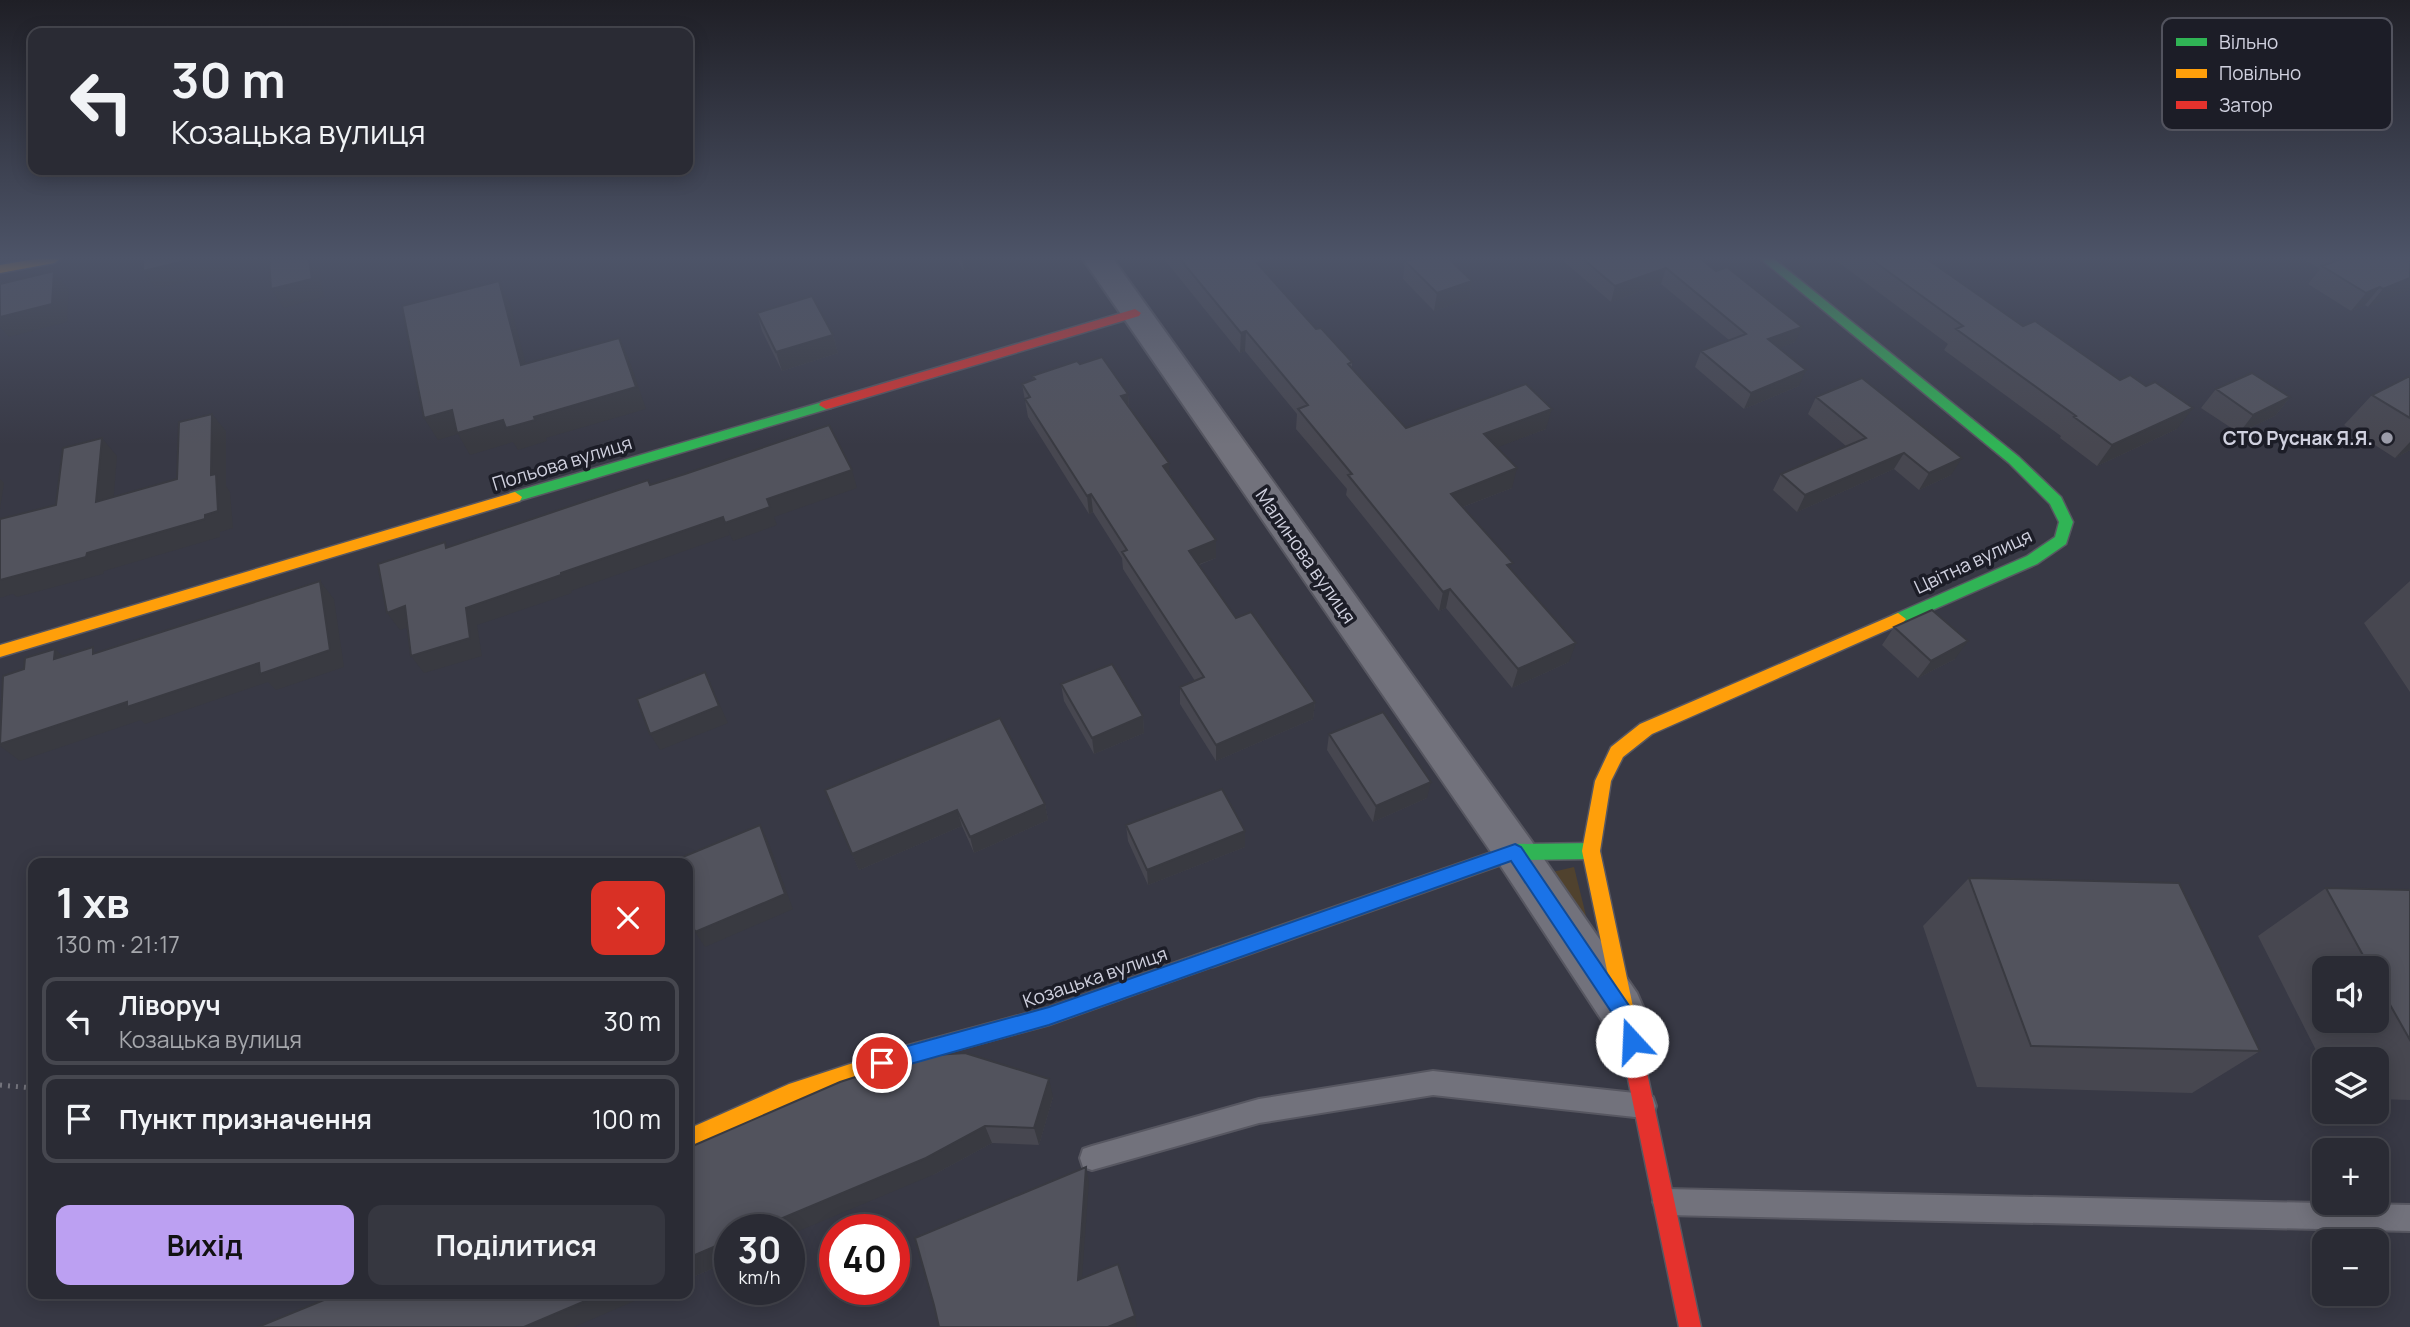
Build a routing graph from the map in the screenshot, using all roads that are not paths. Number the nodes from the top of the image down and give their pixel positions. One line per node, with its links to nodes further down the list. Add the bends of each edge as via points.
1 (1108, 321): 4 (street, Польова вулиця)
2 (1141, 321): 6 (street, Малинова вулиця)
3 (1843, 321): 5 (street, Цвітна вулиця, via 2014,460 2056,501 2066,522 2061,540 2032,559 1647,729 1617,752 1603,781)
4 (0, 651)
5 (1591, 851): 6 (street, Козацька вулиця); 7 (street)
6 (1515, 852): 7 (street, Малинова вулиця); 9 (street, Козацька вулиця, via 1049,1016 905,1055 789,1094)
7 (1628, 1019): 8 (street)
8 (1645, 1106): 10 (lane, via 1433,1083 1259,1111); 11 (street)
9 (693, 1137)
10 (1092, 1158)
11 (1664, 1202): 12 (lane); 13 (street)
12 (2410, 1219)
13 (1690, 1327)

